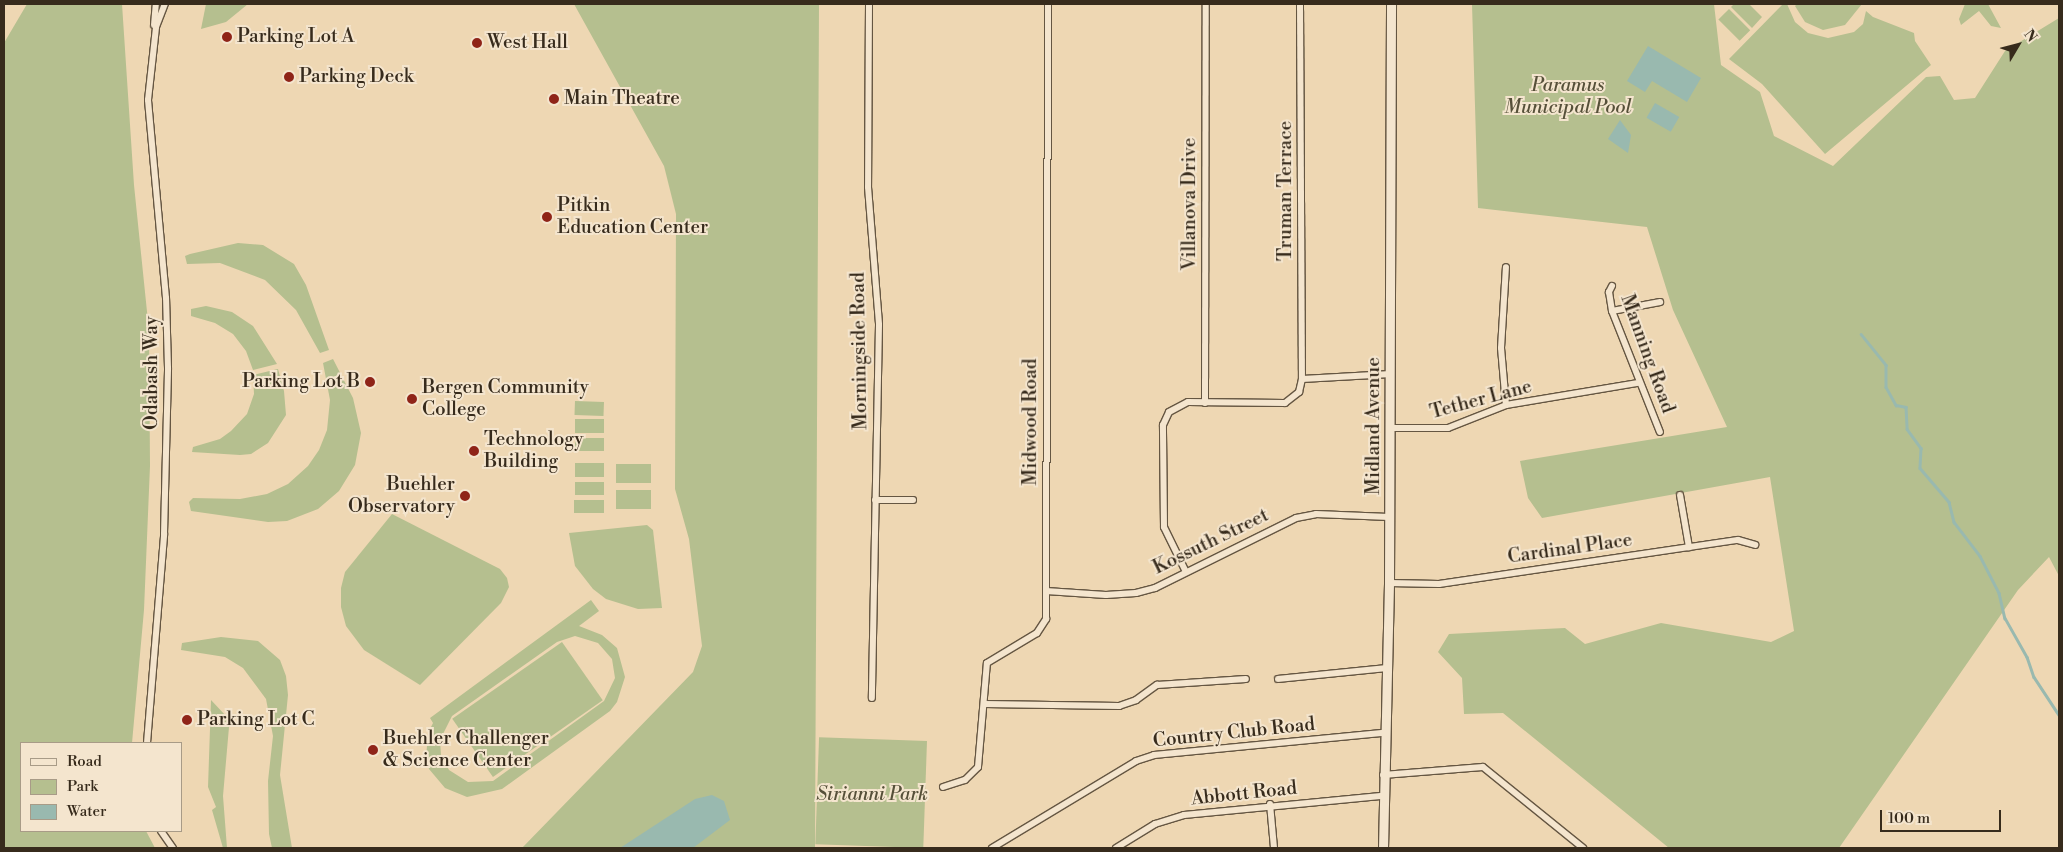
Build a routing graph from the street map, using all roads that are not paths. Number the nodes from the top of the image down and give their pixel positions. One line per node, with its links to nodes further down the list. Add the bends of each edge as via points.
1 (156, 4): 8 (street)
2 (165, 4): 8 (street, Odabash Way, via 156,26)
3 (868, 4): 21 (street, Morningside Road, via 868,187 878,325)
4 (1048, 4): 28 (street, Midwood Road)
5 (1206, 4): 16 (street, Villanova Drive)
6 (1300, 4): 14 (street, Truman Terrace)
7 (1391, 4): 13 (street, Midland Avenue)
8 (149, 69): 35 (street, Odabash Way, via 149,123 166,298 168,368 164,534)
9 (1506, 267): 17 (street, via 1501,348)
10 (1612, 286): 12 (street, Manning Road, via 1608,292)
11 (1660, 302): 12 (street)
12 (1612, 311): 15 (street, Manning Road)
13 (1391, 374): 14 (street); 18 (street, Midland Avenue)
14 (1302, 379): 16 (street, via 1299,392 1285,403)
15 (1638, 383): 17 (street, Tether Lane); 19 (street, Manning Road)
16 (1205, 404): 26 (street, via 1180,404 1169,412 1163,425 1164,527)
17 (1506, 404): 18 (street, Tether Lane, via 1448,428)
18 (1390, 428): 23 (street, Midland Avenue)
19 (1660, 432)
20 (1680, 495): 25 (street)
21 (875, 500): 22 (street); 32 (street, Morningside Road)
22 (913, 500)
23 (1389, 517): 26 (street, Kossuth Street, via 1316,514 1296,518); 27 (street, Midland Avenue)
24 (1755, 545): 25 (street, Cardinal Place, via 1738,540)
25 (1689, 547): 27 (street, Cardinal Place, via 1439,584)
26 (1186, 572): 28 (street, Kossuth Street, via 1155,588 1122,595)
27 (1389, 583): 29 (street, Midland Avenue)
28 (1046, 591): 33 (street, Midwood Road, via 1046,619 1037,633 987,664)
29 (1386, 668): 31 (street); 34 (street, Midland Avenue)
30 (1246, 679): 33 (street, via 1157,685 1136,700 1119,706)
31 (1278, 679)
32 (872, 698)
33 (985, 704): 37 (street, Midwood Road, via 978,767 966,780)
34 (1384, 733): 36 (street, Midland Avenue); 42 (street, Country Club Road, via 1154,755 1136,761)
35 (147, 742)
36 (1384, 775): 38 (street, Midland Avenue); 46 (street, via 1483,767)
37 (943, 787)
38 (1383, 796): 39 (street, Abbott Road); 45 (street, Midland Avenue)
39 (1270, 804): 43 (street, Abbott Road, via 1169,819); 44 (street)
40 (163, 832): 41 (street)
41 (173, 848)
42 (992, 848)
43 (1116, 848)
44 (1274, 848)
45 (1383, 848)
46 (1583, 848)

